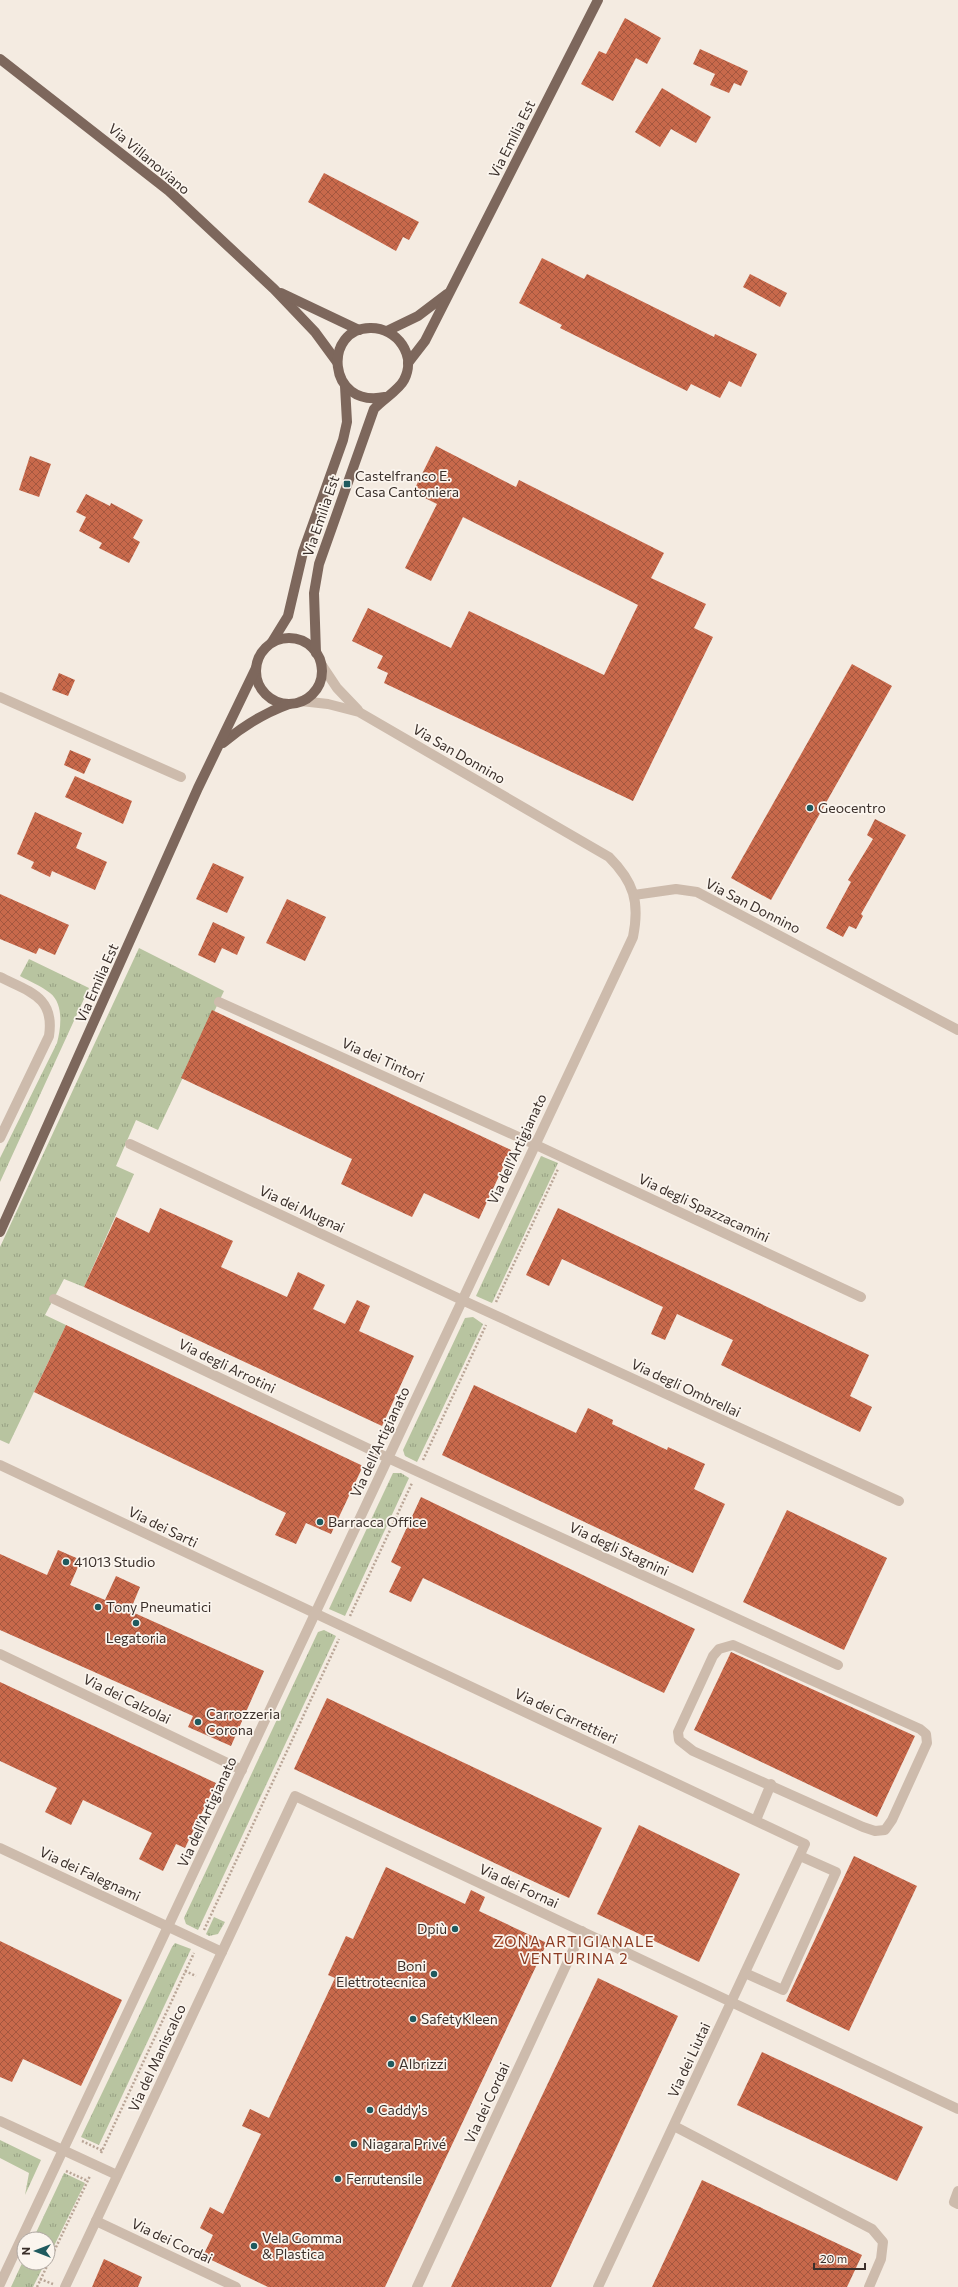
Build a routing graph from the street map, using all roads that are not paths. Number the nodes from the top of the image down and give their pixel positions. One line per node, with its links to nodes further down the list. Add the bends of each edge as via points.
1 (598, 0): 4 (main road, Via Emilia Est)
2 (0, 59): 3 (main road, Via Villanoviano, via 168,191)
3 (274, 289): 5 (main road, Via Villanoviano); 7 (main road, Via Villanoviano, via 315,332)
4 (451, 290): 6 (main road, Via Emilia Est, via 418,316); 8 (main road, Via Emilia Est, via 425,341)
5 (359, 330): 6 (main road, via 368,328); 7 (main road, via 343,343)
6 (387, 331): 8 (main road, via 402,344)
7 (337, 362): 9 (main road, Via Emilia Est, via 340,378)
8 (408, 362): 10 (main road, Via Emilia Est, via 404,379 393,392)
9 (345, 386): 10 (main road, via 363,398); 11 (main road, Via Emilia Est, via 347,422 343,440 303,552 288,616)
10 (385, 396): 12 (main road, Via Emilia Est, via 371,416 319,564 314,593)
11 (272, 642): 12 (main road, via 293,638 306,643); 14 (main road, Via Emilia Est, via 261,653)
12 (316, 652): 13 (main road, Via Emilia Est)
13 (321, 664): 16 (main road, Via Emilia Est, via 320,682 316,690); 17 (street, Via San Donnino, via 337,688)
14 (256, 668): 16 (main road, via 257,678 266,694 283,703); 18 (main road, Via Emilia Est)
15 (0, 697): 19 (street)
16 (297, 702): 17 (street, Via San Donnino, via 328,704); 18 (main road, Via Emilia Est, via 248,723)
17 (359, 712): 20 (street, Via San Donnino, via 609,858 622,871)
18 (220, 746): 27 (main road, Via Emilia Est, via 198,788)
19 (181, 777)
20 (634, 896): 23 (street, Via San Donnino, via 676,889 697,892); 26 (street, Via dell'Artigianato, via 636,922 633,937)
21 (0, 977): 24 (street, via 39,998 47,1007 51,1025 49,1036)
22 (219, 1002): 26 (street, Via dei Tintori)
23 (958, 1030)
24 (0, 1138)
25 (130, 1144): 30 (street, Via dei Mugnai)
26 (534, 1144): 28 (street, Via degli Spazzacamini); 30 (street, Via dell'Artigianato)
27 (0, 1232)
28 (861, 1297)
29 (54, 1299): 31 (street, Via degli Arrotini)
30 (462, 1300): 31 (street, Via dell'Artigianato); 33 (street, Via degli Ombrellai)
31 (388, 1458): 34 (street, Via dell'Artigianato); 36 (street, Via degli Stagnini)
32 (0, 1465): 34 (street, Via dei Sarti)
33 (899, 1501)
34 (314, 1614): 37 (street, Via dell'Artigianato); 40 (street, Via dei Carrettieri)
35 (0, 1654): 37 (street, Via dei Calzolai)
36 (838, 1665)
37 (242, 1770): 44 (street, Via dell'Artigianato)
38 (770, 1784): 38 (street, via 875,1832 884,1830 895,1813 928,1738 920,1729 733,1645 726,1646 713,1656 678,1732 679,1740 693,1751); 40 (street)
39 (295, 1796): 45 (street, Via dei Fornai); 46 (street, Via del Maniscalco)
40 (756, 1820): 41 (street, Via dei Carrettieri)
41 (805, 1844): 43 (street, Via dei Liutai)
42 (0, 1848): 44 (street, Via dei Falegnami)
43 (800, 1856): 47 (street, Via dei Liutai); 47 (street, via 836,1872 783,1990)
44 (169, 1926): 46 (street); 52 (street, Via dell'Artigianato)
45 (582, 1931): 48 (street, Via dei Fornai); 60 (street, Via dei Cordai)
46 (222, 1952): 53 (street, Via del Maniscalco)
47 (745, 1973): 48 (street, Via dei Liutai)
48 (732, 2001): 49 (street, Via dei Fornai); 51 (street, Via dei Liutai)
49 (958, 2109)
50 (0, 2121): 52 (street)
51 (674, 2126): 61 (street, Via dei Liutai); 62 (street, via 872,2229 883,2242 881,2260)
52 (64, 2150): 53 (street); 57 (street, Via dell'Artigianato)
53 (117, 2175): 56 (street, Via del Maniscalco)
54 (958, 2191): 55 (street, via 954,2202)
55 (958, 2204)
56 (96, 2221): 58 (street, Via del Maniscalco); 59 (street, Via dei Cordai)
57 (0, 2284)
58 (65, 2287)
59 (236, 2287)
60 (417, 2287)
61 (598, 2287)
62 (869, 2287)

